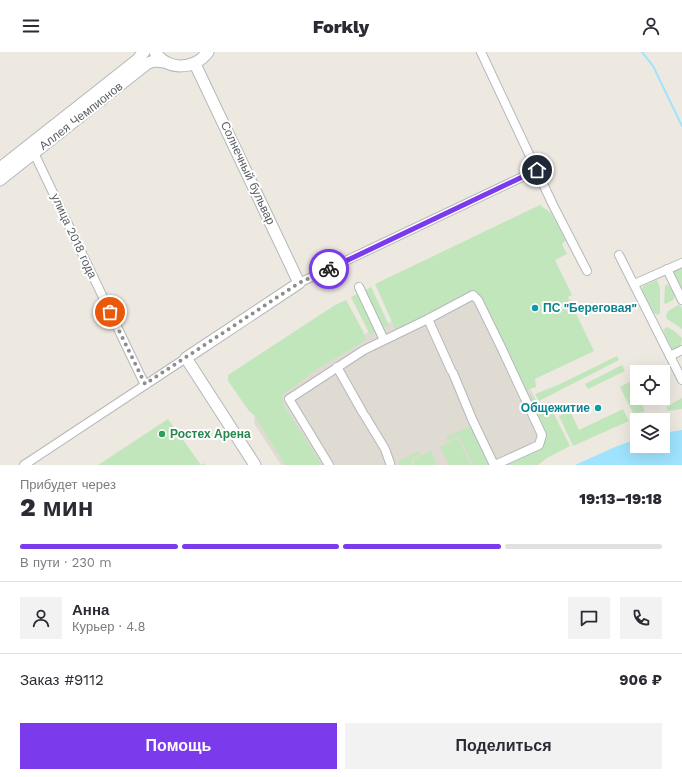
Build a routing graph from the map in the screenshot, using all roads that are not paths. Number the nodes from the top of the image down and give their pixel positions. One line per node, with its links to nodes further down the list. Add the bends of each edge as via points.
1 (144, 52): 8 (main road, Аллея Чемпионов)
2 (155, 52): 5 (main road)
3 (208, 52): 6 (main road)
4 (481, 52): 9 (street)
5 (165, 62): 6 (main road, Аллея Чемпионов, via 177,66); 7 (main road, Аллея Чемпионов, via 148,63)
6 (195, 64): 15 (main road, Солнечный бульвар)
7 (34, 153): 10 (main road, Аллея Чемпионов); 26 (street, улица 2018 года)
8 (0, 168)
9 (537, 170): 14 (street); 15 (street)
10 (0, 180)
11 (619, 255): 16 (street)
12 (682, 263): 13 (street)
13 (667, 269): 16 (street); 18 (street)
14 (587, 271)
15 (299, 283): 23 (main road)
16 (634, 284): 22 (street)
17 (359, 287): 20 (street)
18 (682, 300)
19 (428, 319): 20 (street); 31 (street); 31 (street, via 473,295 478,300 542,435 539,445)
20 (384, 340): 24 (street)
21 (682, 350): 22 (street)
22 (670, 356): 25 (street)
23 (186, 358): 26 (street); 29 (main road)
24 (337, 367): 27 (street, via 385,449); 30 (street, via 289,399)
25 (682, 380)
26 (145, 384): 28 (street)
27 (390, 463)
28 (24, 465)
29 (256, 465)
30 (329, 465)
31 (494, 465)

